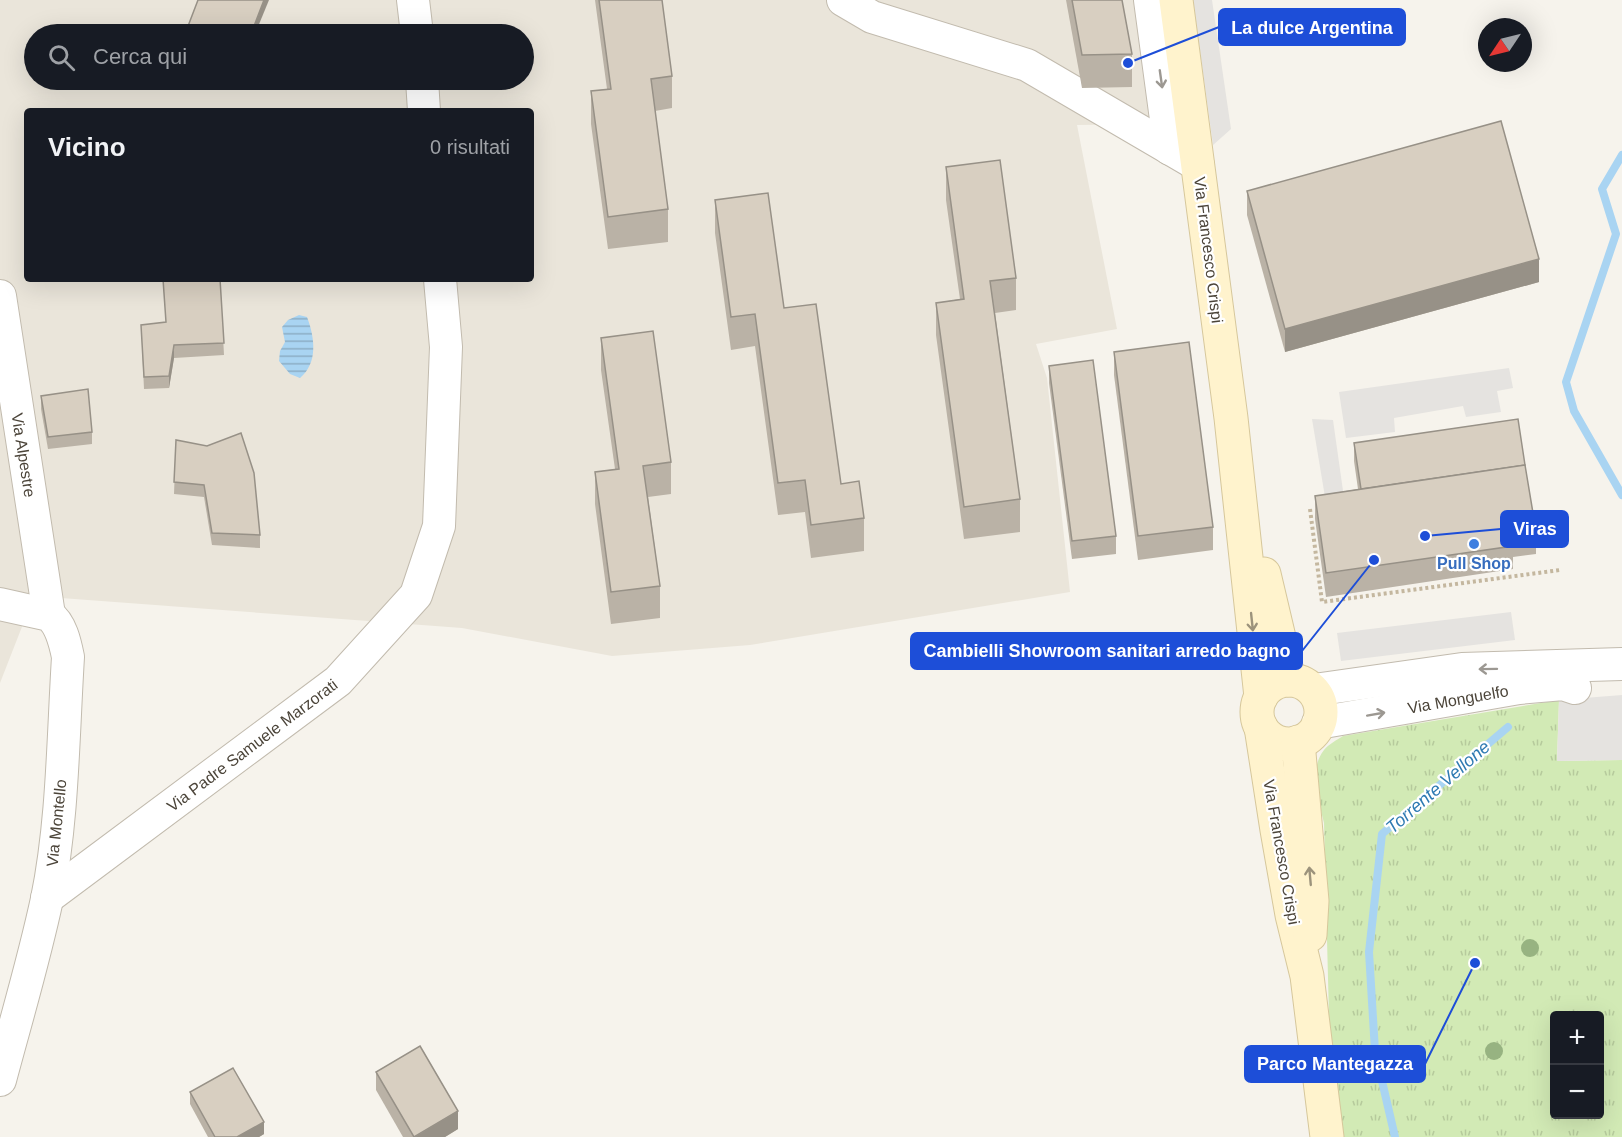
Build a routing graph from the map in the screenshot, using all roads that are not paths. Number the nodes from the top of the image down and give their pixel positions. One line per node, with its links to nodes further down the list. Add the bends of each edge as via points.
1 (413, 0): 5 (street)
2 (843, 0): 8 (street, via 872,17 1027,65)
3 (1150, 0): 8 (street, one-way to 8)
4 (1176, 0): 9 (street, Via Francesco Crispi)
5 (416, 24)
6 (423, 90): 7 (street)
7 (424, 108)
8 (1170, 148): 9 (street)
9 (1198, 165): 12 (street, Via Francesco Crispi)
10 (440, 282): 20 (street, Via Padre Samuele Marzorati, via 446,346 439,526 416,595 338,681)
11 (0, 296): 14 (street, Via Alpestre)
12 (1240, 501): 17 (street, Via Francesco Crispi); 18 (street, Via Francesco Crispi, one-way to 18)
13 (0, 604): 14 (street)
14 (49, 615): 20 (street, Via Montello, via 59,627 68,657 54,855)
15 (1622, 664): 16 (street, Via Monguelfo)
16 (1571, 677): 17 (street, Via Monguelfo, one-way to 17, via 1462,669); 19 (street, Via Monguelfo, one-way to 16, via 1519,688 1563,684)
17 (1301, 685): 18 (street, via 1278,682 1268,688); 19 (street, via 1320,708)
18 (1261, 712): 19 (street, via 1273,739 1290,743); 21 (street, Via Francesco Crispi, via 1276,830)
19 (1308, 732): 21 (street, Via Francesco Crispi, one-way to 19, via 1312,902)
20 (47, 898): 22 (street, Via Montello)
21 (1307, 976): 23 (street, Via Francesco Crispi)
22 (0, 1080)
23 (1327, 1137)

